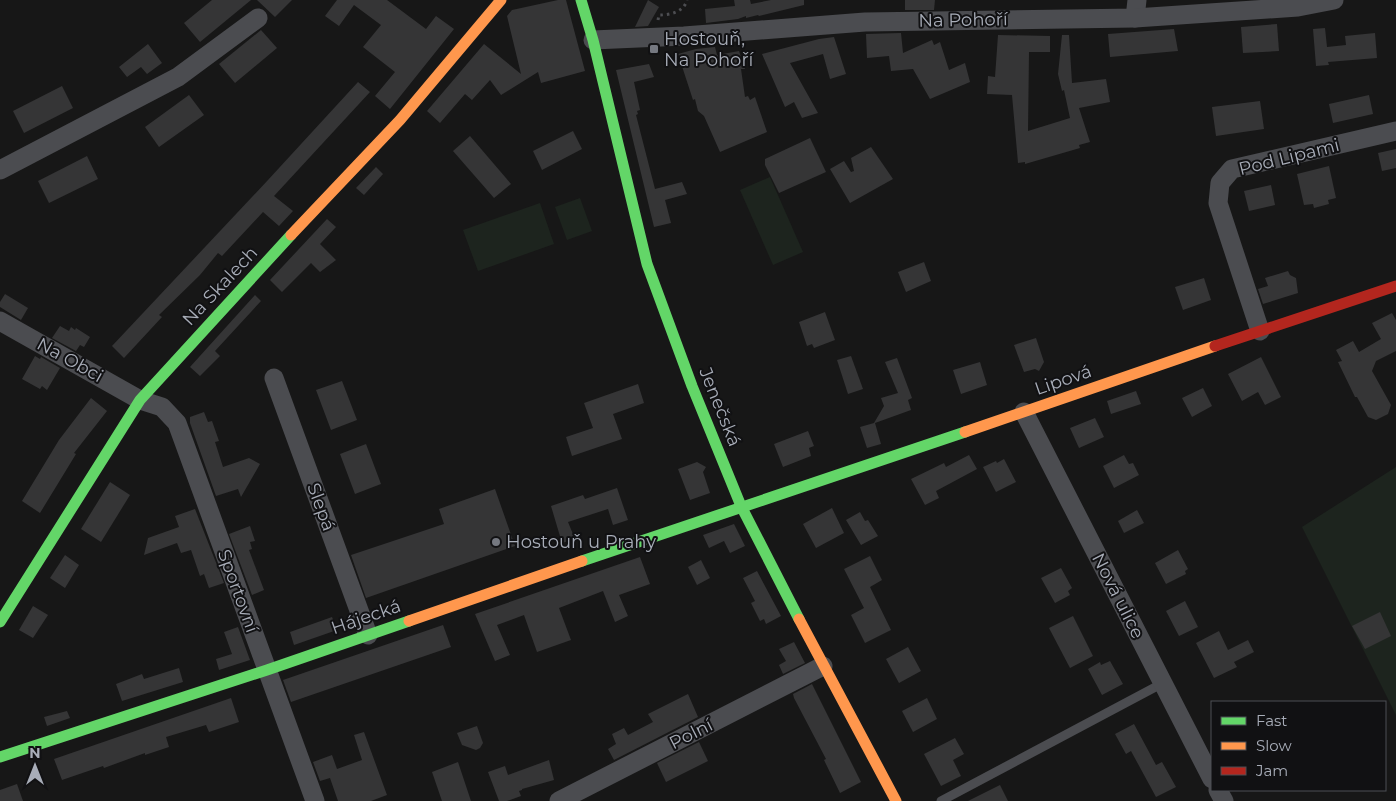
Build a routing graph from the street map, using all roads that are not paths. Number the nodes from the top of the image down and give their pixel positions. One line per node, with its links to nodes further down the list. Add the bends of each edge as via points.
1 (501, 0): 13 (street, Na Skalech, via 400,120)
2 (581, 0): 6 (street, Jenečská)
3 (1334, 0): 4 (street, Na Pohoří, via 1298,7)
4 (1136, 9): 6 (street, Na Pohoří)
5 (258, 18): 8 (street, via 178,77)
6 (592, 40): 15 (street, Jenečská, via 647,264)
7 (1396, 131): 11 (street, Pod Lipami, via 1232,169 1220,183 1218,203)
8 (0, 170)
9 (1396, 286): 11 (street, Lipová)
10 (0, 321): 13 (street, Na Obci)
11 (1260, 330): 14 (street, Lipová)
12 (274, 378): 17 (street, Slepá)
13 (140, 400): 16 (street, Na Skalech); 19 (street, Sportovní, via 162,408 177,422)
14 (1024, 412): 15 (street, Lipová); 20 (street, Nová ulice)
15 (741, 506): 17 (street, Hájecká); 18 (street, Jenečská)
16 (0, 622)
17 (368, 635): 19 (street, Hájecká)
18 (823, 666): 24 (street, Polní); 25 (street, Jenečská)
19 (266, 670): 21 (street, Hájecká); 23 (street, Sportovní)
20 (1163, 683): 22 (street, Nová ulice); 26 (lane)
21 (0, 757)
22 (1211, 777)
23 (315, 801)
24 (559, 801)
25 (896, 801)
26 (941, 801)

